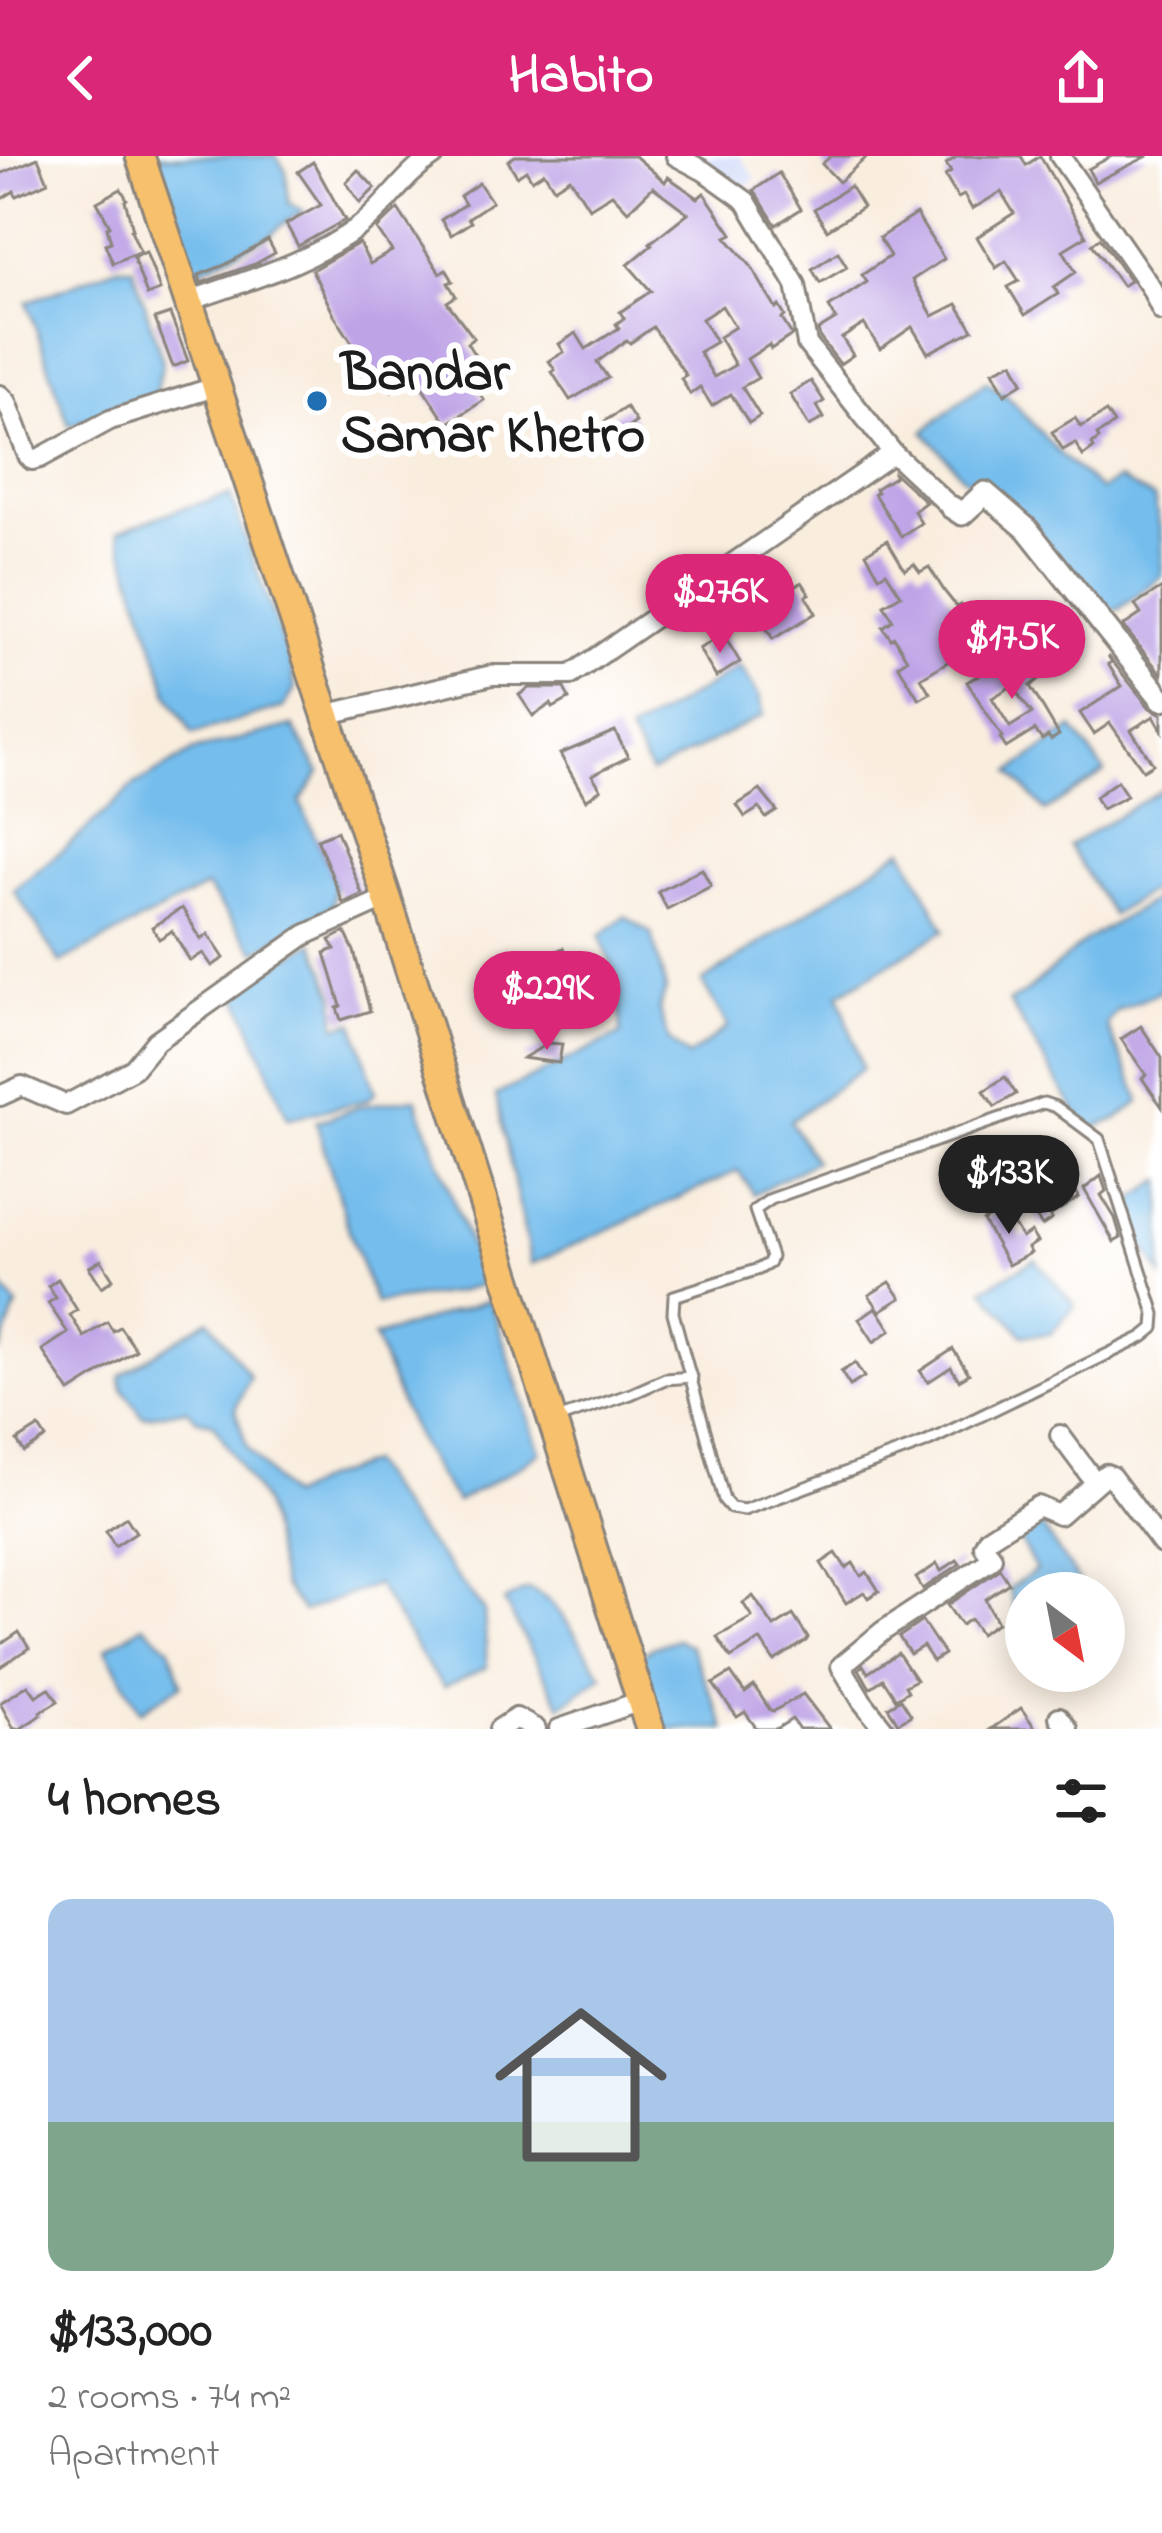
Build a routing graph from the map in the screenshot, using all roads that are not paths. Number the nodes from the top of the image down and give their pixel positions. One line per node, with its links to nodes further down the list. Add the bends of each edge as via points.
1 (140, 156): 5 (main road)
2 (434, 156): 5 (street, via 385,206 322,251)
3 (676, 156): 9 (street, via 746,200 796,285 807,344)
4 (1060, 156): 6 (street)
5 (189, 301): 7 (main road)
6 (1162, 311)
7 (218, 386): 8 (street, via 110,420 32,460); 12 (main road)
8 (0, 394)
9 (893, 453): 10 (street); 12 (street, via 571,675 492,675)
10 (951, 506): 11 (street, via 962,514 985,493 1027,529)
11 (1162, 700)
12 (325, 715): 13 (main road)
13 (387, 898): 14 (street, via 304,935 156,1041 133,1069 66,1105 22,1086); 16 (main road)
14 (0, 1096)
15 (692, 1377): 15 (lane, via 724,1500 744,1510 925,1443 1143,1337 1155,1314 1099,1138 1044,1103 771,1199 755,1210 769,1263 674,1296); 16 (lane, via 665,1378)
16 (551, 1420): 20 (main road)
17 (1060, 1435): 18 (street)
18 (1095, 1481): 19 (street, via 1111,1476); 25 (street, via 1059,1515 1038,1506 988,1538 988,1563 841,1666)
19 (1162, 1544)
20 (640, 1701): 23 (street); 24 (main road)
21 (500, 1729): 22 (street, via 516,1718)
22 (536, 1729)
23 (559, 1729)
24 (650, 1729)
25 (884, 1729)

